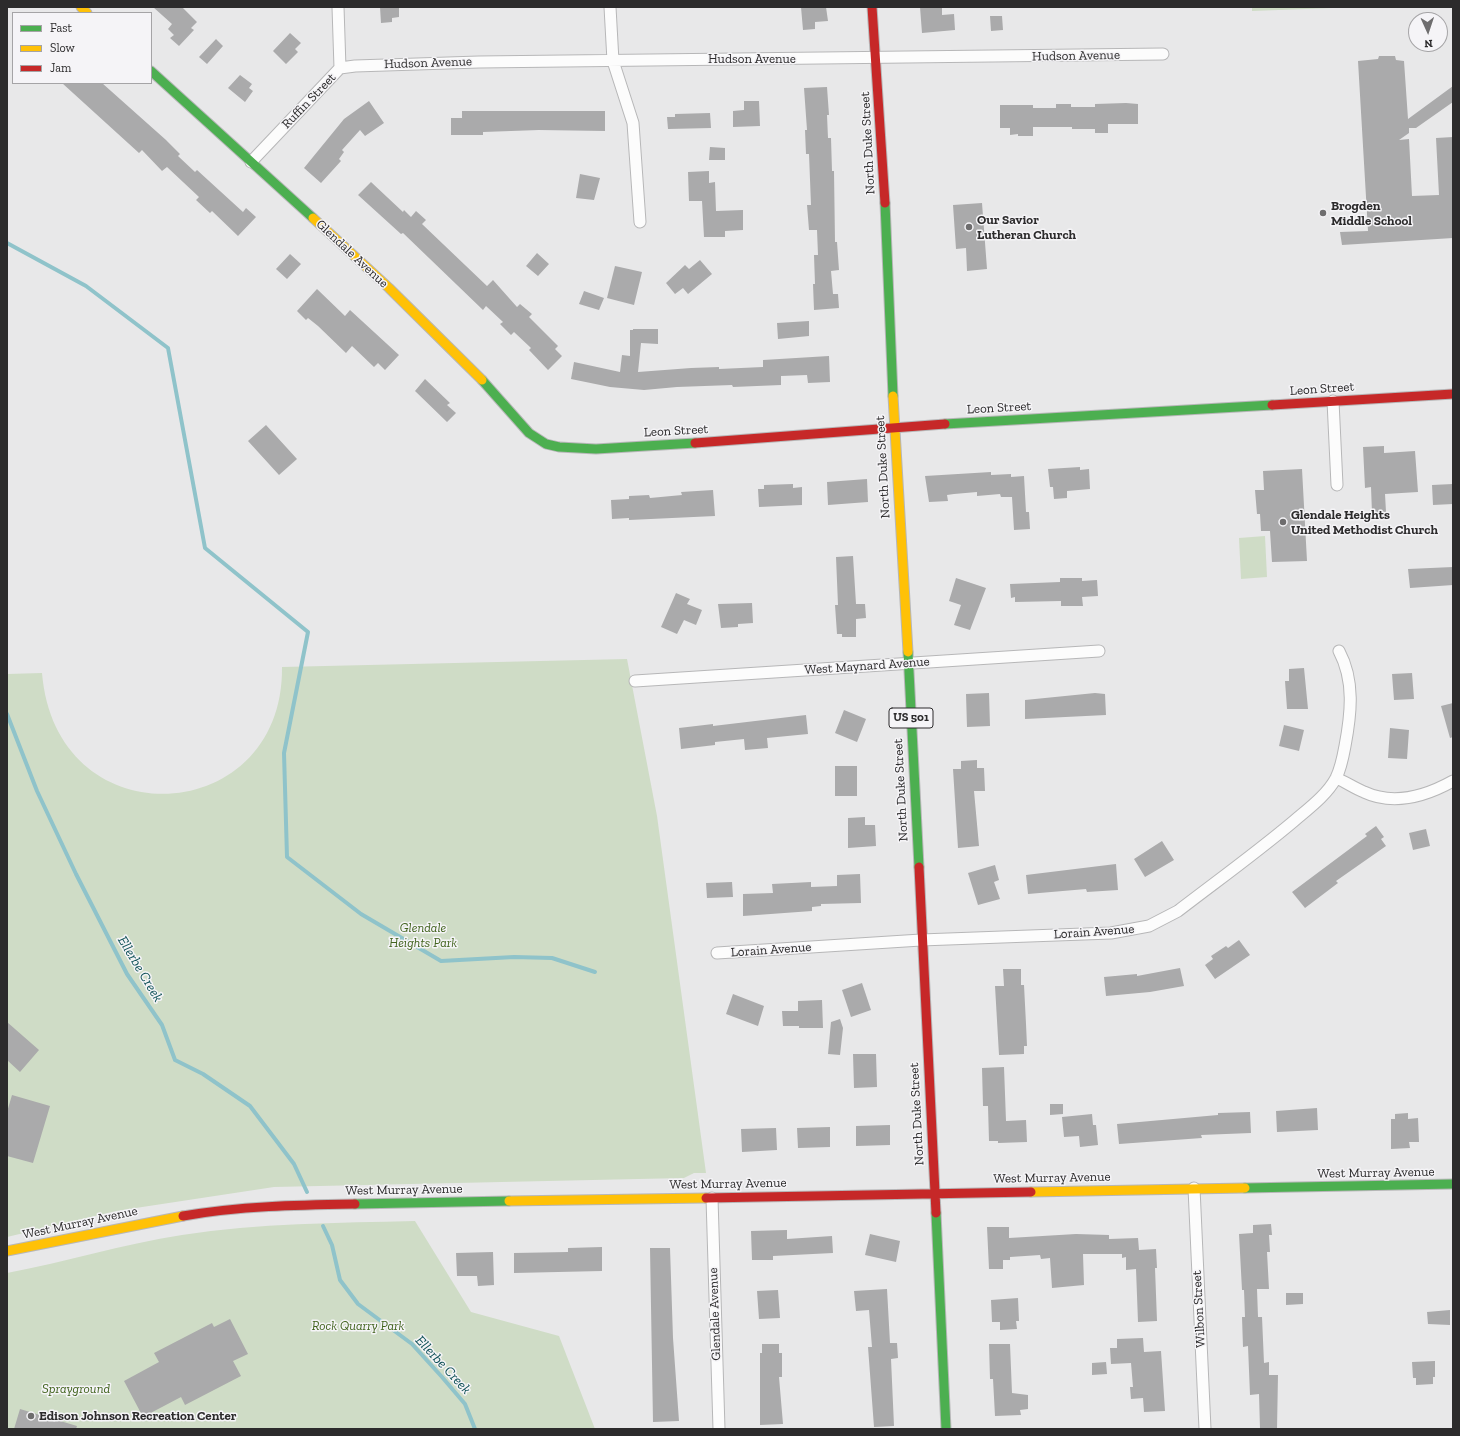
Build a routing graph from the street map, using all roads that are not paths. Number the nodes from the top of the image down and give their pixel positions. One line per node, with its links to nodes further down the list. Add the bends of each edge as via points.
1 (338, 7): 7 (street, Ruffin Street)
2 (610, 7): 6 (street)
3 (872, 7): 5 (main road, North Duke Street / US 501)
4 (1163, 54): 5 (street, Hudson Avenue)
5 (876, 58): 6 (street, Hudson Avenue); 13 (main road, North Duke Street / US 501)
6 (613, 61): 7 (street, Hudson Avenue, via 472,62); 10 (street, via 633,123)
7 (340, 68): 9 (street, Ruffin Street)
8 (152, 72): 9 (main road, Glendale Avenue)
9 (251, 162): 14 (main road, Glendale Avenue, via 389,288 489,387 529,433)
10 (640, 222)
11 (1453, 394): 12 (main road, Leon Street)
12 (1333, 401): 13 (main road, Leon Street); 15 (street)
13 (894, 427): 14 (main road, Leon Street, via 752,440 596,448 571,449); 18 (main road, North Duke Street / US 501)
14 (546, 444)
15 (1336, 485)
16 (1099, 651): 18 (street, West Maynard Avenue)
17 (1339, 651): 20 (street, Lorain Avenue, via 1345,661 1351,700 1341,767)
18 (909, 663): 19 (street, West Maynard Avenue); 22 (main road, North Duke Street / US 501)
19 (635, 681)
20 (1336, 778): 21 (street, via 1375,796 1394,798 1419,796); 22 (street, Lorain Avenue, via 1330,788 1279,834 1178,911 1150,926 1111,933)
21 (1453, 781)
22 (921, 940): 23 (street, Lorain Avenue); 26 (main road, North Duke Street / US 501)
23 (718, 953)
24 (1453, 1184): 25 (main road, West Murray Avenue)
25 (1194, 1188): 26 (main road, West Murray Avenue); 31 (street, Wilbon Street)
26 (934, 1192): 27 (main road, West Murray Avenue); 30 (main road, North Duke Street / US 501)
27 (712, 1198): 28 (main road, West Murray Avenue, via 265,1206 214,1211 136,1224); 29 (street, Glendale Avenue)
28 (7, 1251)
29 (719, 1429)
30 (946, 1429)
31 (1205, 1429)

